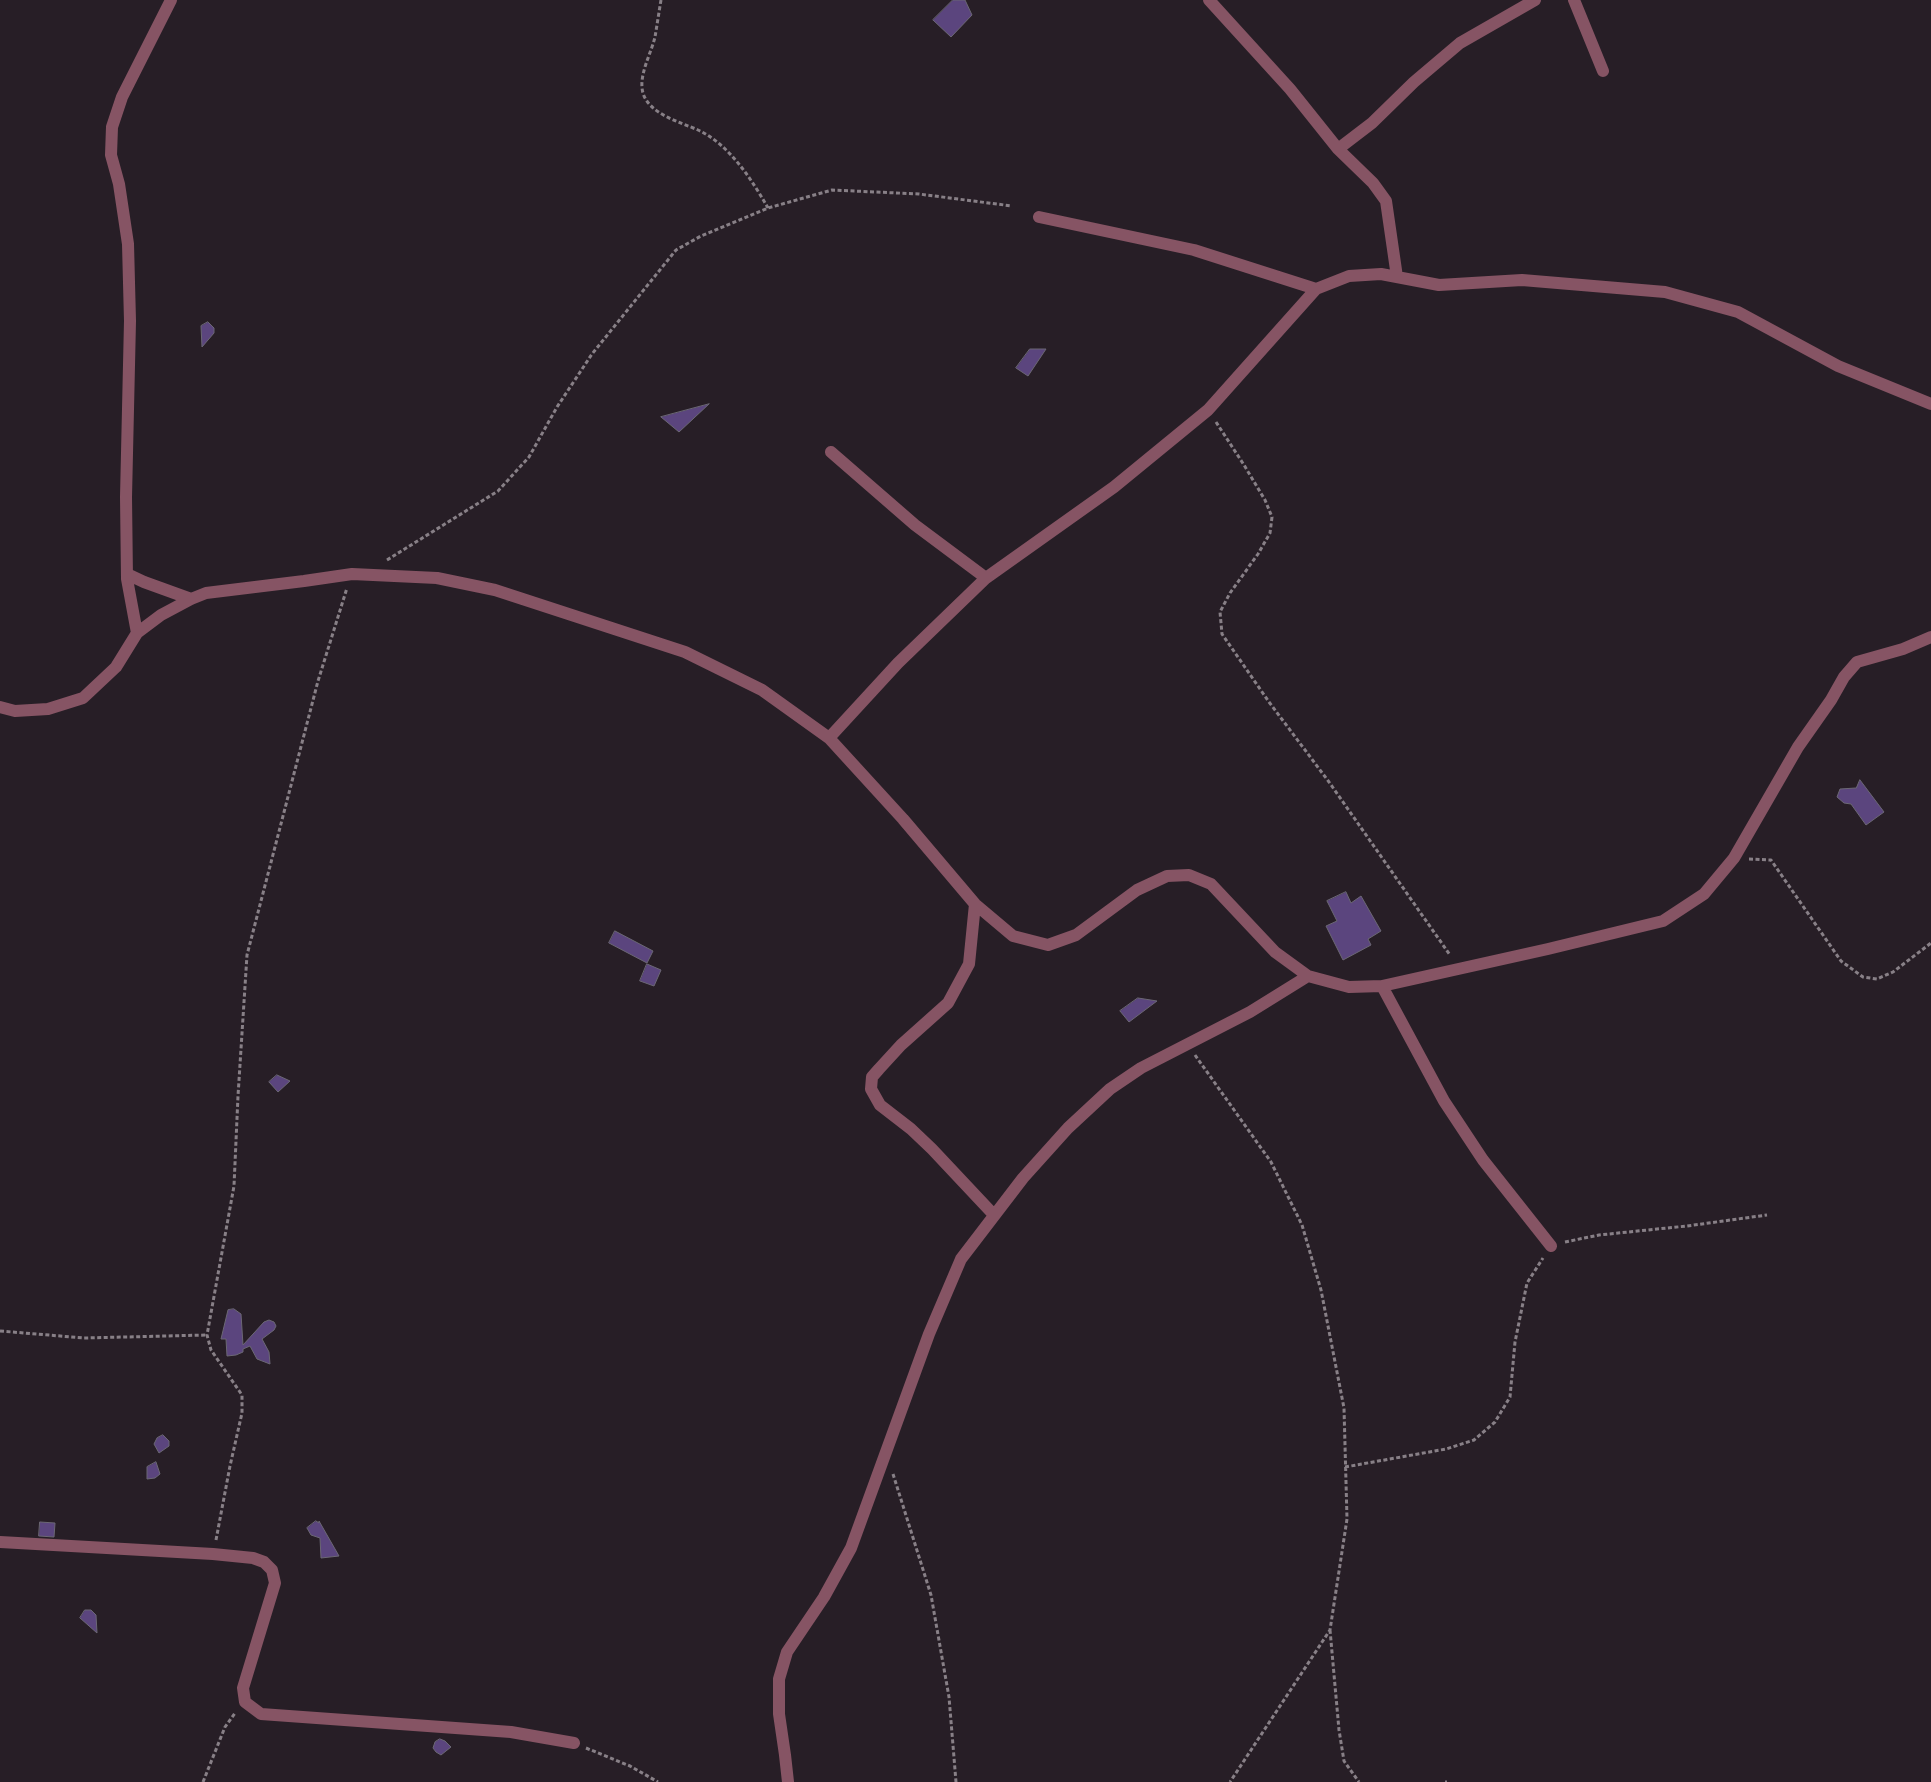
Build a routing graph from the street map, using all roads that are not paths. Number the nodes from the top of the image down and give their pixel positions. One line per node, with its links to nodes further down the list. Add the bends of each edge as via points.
1 (171, 0): 12 (street, via 122,97 112,127 111,155 128,244)
2 (1209, 0): 6 (street, via 1290,89)
3 (1535, 0): 6 (street, via 1460,43)
4 (1574, 0): 5 (street)
5 (1603, 71)
6 (1338, 149): 8 (street, via 1373,182 1386,201)
7 (1039, 217): 9 (street, via 1194,250)
8 (1398, 277): 9 (street, via 1380,274 1349,276); 10 (street, via 1440,285 1522,280 1665,292 1738,312 1838,366)
9 (1316, 289): 13 (street, via 1208,410 1114,487)
10 (1931, 404)
11 (831, 452): 13 (street, via 915,525)
12 (127, 574): 14 (street); 15 (street)
13 (986, 578): 18 (street, via 898,663)
14 (191, 599): 15 (street); 18 (street, via 206,593 358,573 438,578 495,590 685,652 762,690)
15 (137, 633): 17 (street, via 116,667 83,698 48,709 15,711)
16 (1931, 637): 21 (street, via 1857,662 1798,747 1734,858 1704,894 1663,921)
17 (0, 707)
18 (829, 738): 19 (street)
19 (974, 904): 20 (street, via 1012,936 1048,945 1076,935 1137,890 1167,876 1190,875 1211,884 1275,952); 22 (street, via 969,964 948,1003 901,1045 872,1077 871,1089 880,1105 932,1149)
20 (1308, 976): 21 (street, via 1349,986); 22 (street, via 1250,1012 1141,1068 1110,1089 1068,1128)
21 (1382, 986): 23 (street, via 1444,1101 1483,1160)
22 (994, 1216): 26 (street, via 961,1259 929,1334 851,1548 824,1597 787,1652 779,1679 779,1714)
23 (1551, 1246)
24 (0, 1542): 25 (street, via 213,1554 264,1562 272,1570 275,1583 243,1688 245,1702 261,1714 511,1732)
25 (574, 1743)
26 (788, 1782)

